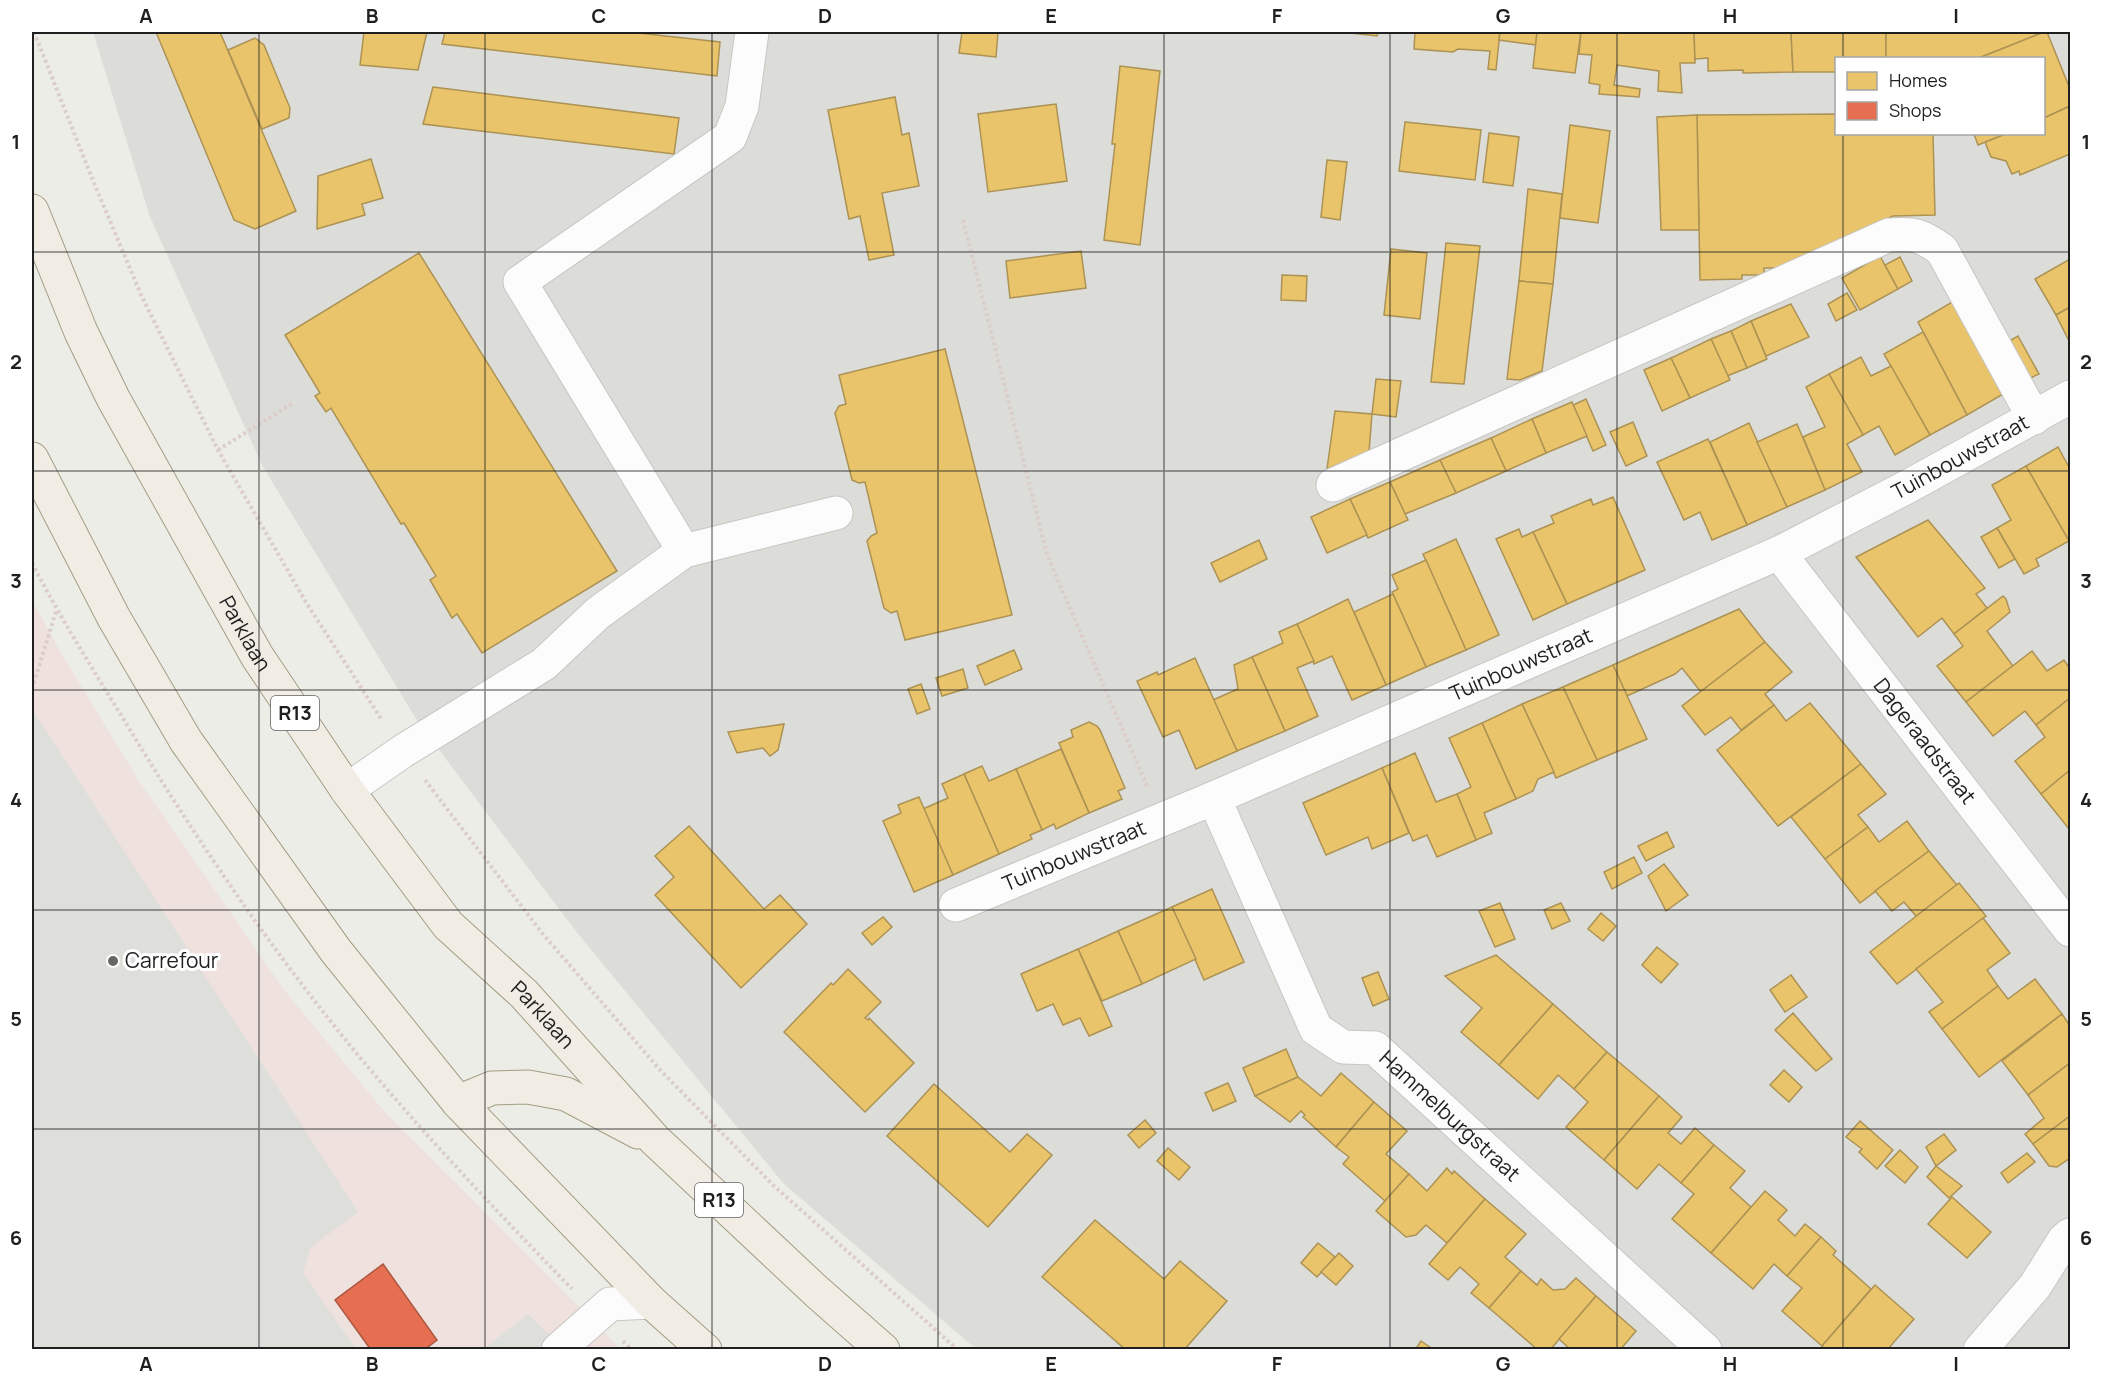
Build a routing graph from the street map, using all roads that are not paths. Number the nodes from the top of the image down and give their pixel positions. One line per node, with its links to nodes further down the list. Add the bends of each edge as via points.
1 (752, 32): 8 (street, via 742,106 730,137 520,282)
2 (32, 211): 10 (main road, Parklaan / R13, via 113,399 257,656)
3 (2070, 398): 4 (street, Tuinbouwstraat)
4 (2034, 418): 6 (street, via 1942,250 1912,233 1889,235); 9 (street, Tuinbouwstraat)
5 (32, 459): 14 (main road, via 114,618 186,741 336,951)
6 (1333, 485)
7 (836, 513): 8 (street)
8 (684, 551): 10 (street, via 598,613 544,664 403,750)
9 (1779, 553): 11 (street, Tuinbouwstraat); 13 (street, Dageraadstraat)
10 (346, 790): 15 (main road, Parklaan / R13, via 448,925 524,994)
11 (1214, 798): 12 (street, Tuinbouwstraat); 21 (street, Hammelburgstraat, via 1316,1029 1343,1047 1375,1048)
12 (956, 904)
13 (2070, 930)
14 (458, 1102): 15 (main road, Parklaan, via 492,1088 528,1087 566,1094); 17 (main road)
15 (655, 1140): 20 (main road, Parklaan / R13)
16 (2070, 1235): 22 (street, via 2035,1287)
17 (651, 1302): 18 (street, via 610,1304); 19 (main road)
18 (558, 1350)
19 (705, 1350)
20 (883, 1350)
21 (1705, 1350)
22 (1980, 1350)

